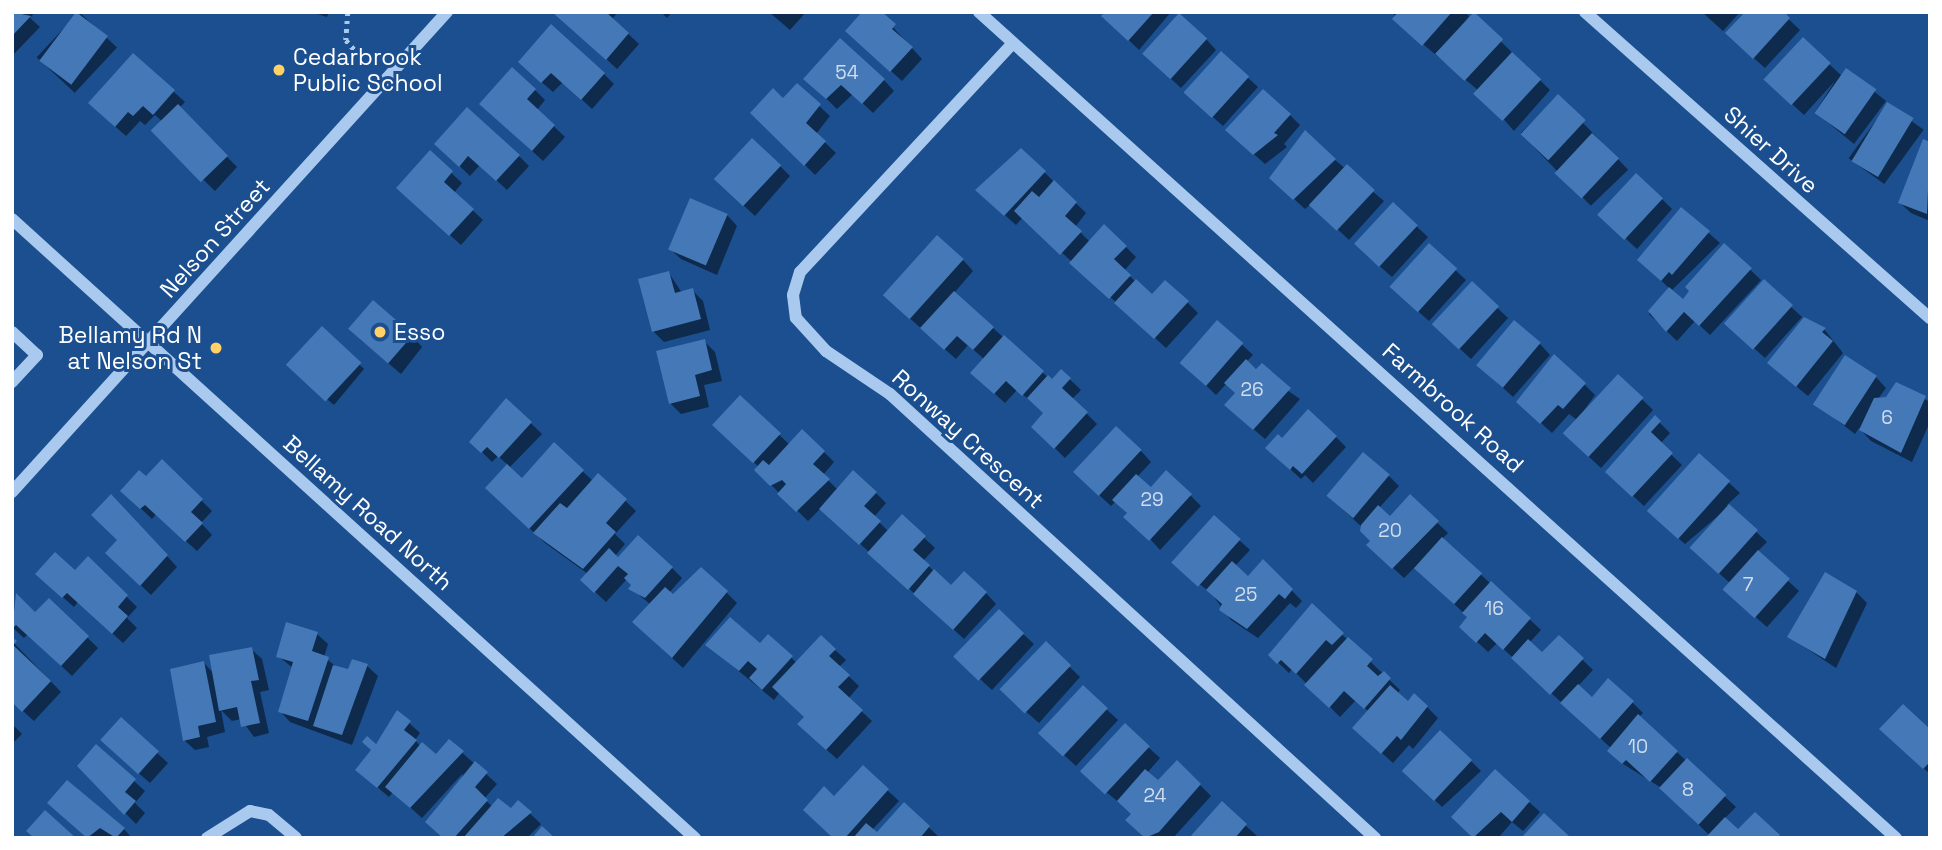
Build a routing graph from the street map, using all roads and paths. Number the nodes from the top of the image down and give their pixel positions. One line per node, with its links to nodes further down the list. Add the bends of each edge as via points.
1 (348, 12): 6 (path, via 346,40)
2 (447, 12): 10 (street, Nelson Street)
3 (979, 12): 5 (street, Farmbrook Road)
4 (1586, 12): 8 (street, Shier Drive)
5 (1013, 43): 16 (street, Ronway Crescent, via 800,272 793,295 796,318 826,351 890,394); 17 (street, Farmbrook Road)
6 (360, 56)
7 (12, 219): 10 (street, Bellamy Road North)
8 (1930, 318)
9 (12, 332): 11 (street, via 37,355)
10 (149, 342): 12 (street, Nelson Street); 15 (street, Bellamy Road North)
11 (12, 382)
12 (12, 492)
13 (207, 838): 14 (street, via 250,811 269,815)
14 (296, 838)
15 (695, 838)
16 (1375, 838)
17 (1896, 838)

